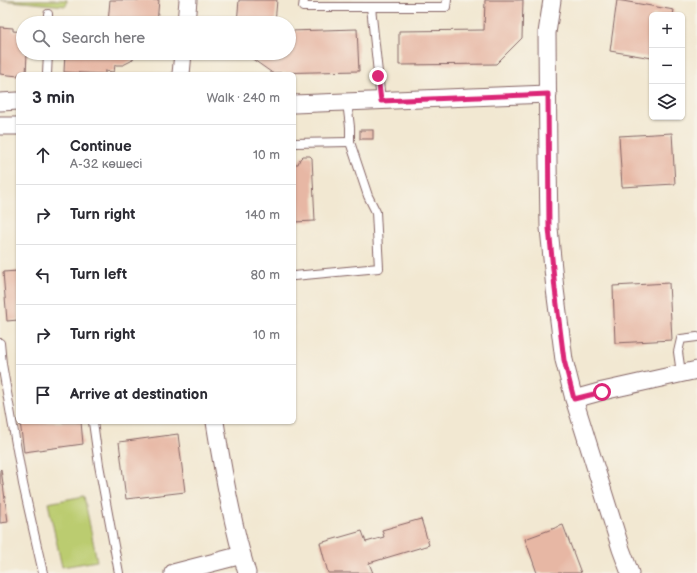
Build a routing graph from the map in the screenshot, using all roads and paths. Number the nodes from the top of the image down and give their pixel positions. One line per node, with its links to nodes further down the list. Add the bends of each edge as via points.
1 (188, 0): 6 (street)
2 (304, 0): 5 (lane, via 304,7)
3 (447, 0): 5 (lane, via 446,7)
4 (552, 0): 11 (street, via 547,32)
5 (370, 7): 13 (lane)
6 (187, 16)
7 (48, 60): 9 (lane)
8 (182, 60): 10 (street)
9 (47, 72)
10 (181, 72)
11 (548, 94): 13 (street); 25 (street, via 550,235 564,360)
12 (16, 101): 14 (street)
13 (381, 101): 15 (street)
14 (0, 102)
15 (347, 102): 16 (street); 19 (lane)
16 (296, 104)
17 (0, 126): 18 (street)
18 (16, 126)
19 (350, 142): 20 (lane); 21 (lane, via 376,212 379,268)
20 (296, 143)
21 (296, 276)
22 (697, 337): 24 (lane, via 681,339 678,352)
23 (0, 343): 29 (lane, via 23,484)
24 (689, 372): 25 (street)
25 (574, 399): 33 (street)
26 (93, 424): 30 (lane)
27 (215, 424): 28 (street)
28 (242, 554): 31 (street); 32 (street)
29 (42, 573)
30 (119, 573)
31 (173, 573)
32 (247, 573)
33 (630, 573)

